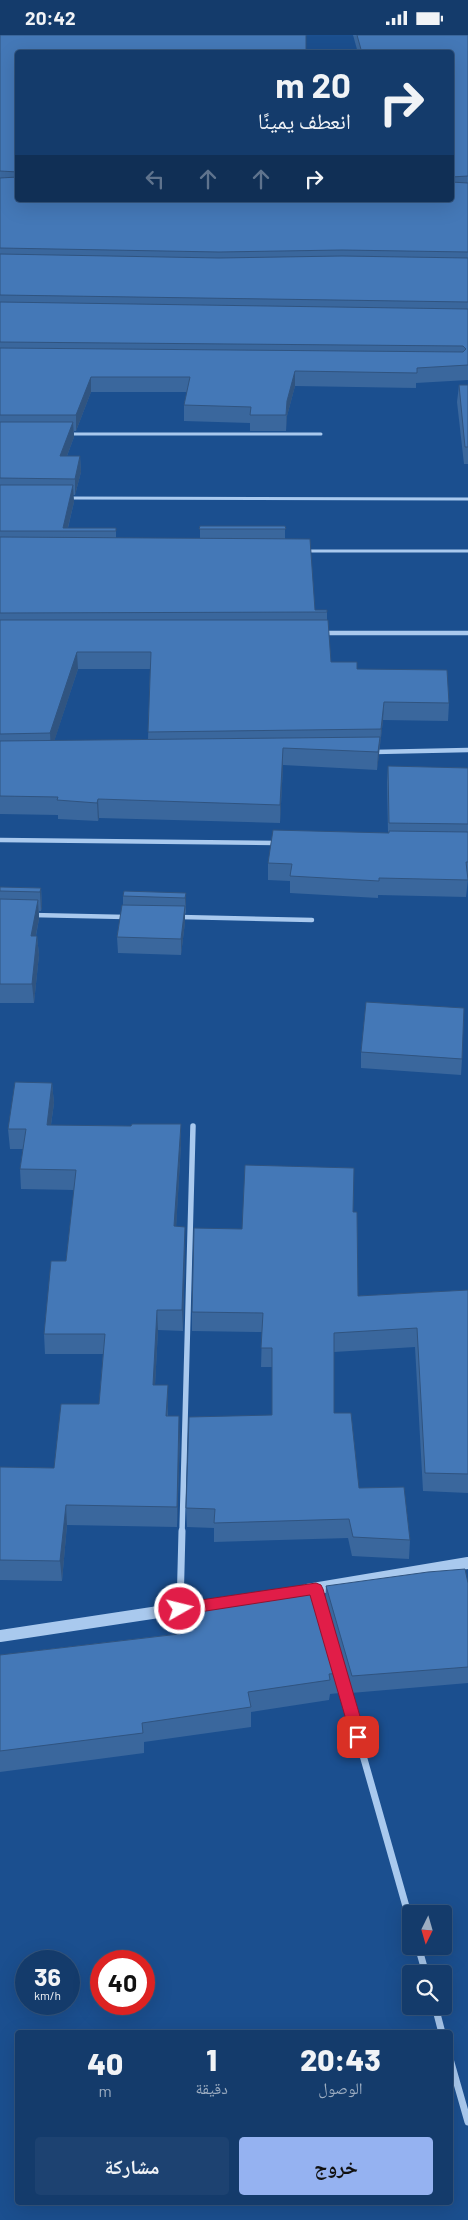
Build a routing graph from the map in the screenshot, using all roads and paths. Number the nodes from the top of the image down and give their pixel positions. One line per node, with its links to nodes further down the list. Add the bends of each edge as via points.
1 (68, 434): 2 (street)
2 (321, 434)
3 (60, 499): 4 (street)
4 (468, 499)
5 (299, 551): 6 (street)
6 (468, 551)
7 (319, 633): 8 (street)
8 (468, 633)
9 (468, 750): 10 (street)
10 (368, 752)
11 (0, 840): 12 (street)
12 (279, 843)
13 (29, 915): 14 (street)
14 (136, 917)
15 (175, 917): 16 (street)
16 (312, 920)
17 (193, 1126): 21 (street)
18 (468, 1563): 19 (street, via 317,1594)
19 (296, 1592)
20 (199, 1606): 21 (street)
21 (180, 1609): 22 (street)
22 (0, 1636)
23 (338, 1665): 24 (street)
24 (406, 1905)
25 (437, 2015): 26 (street)
26 (441, 2030)
27 (453, 2070): 28 (street)
28 (468, 2122)

